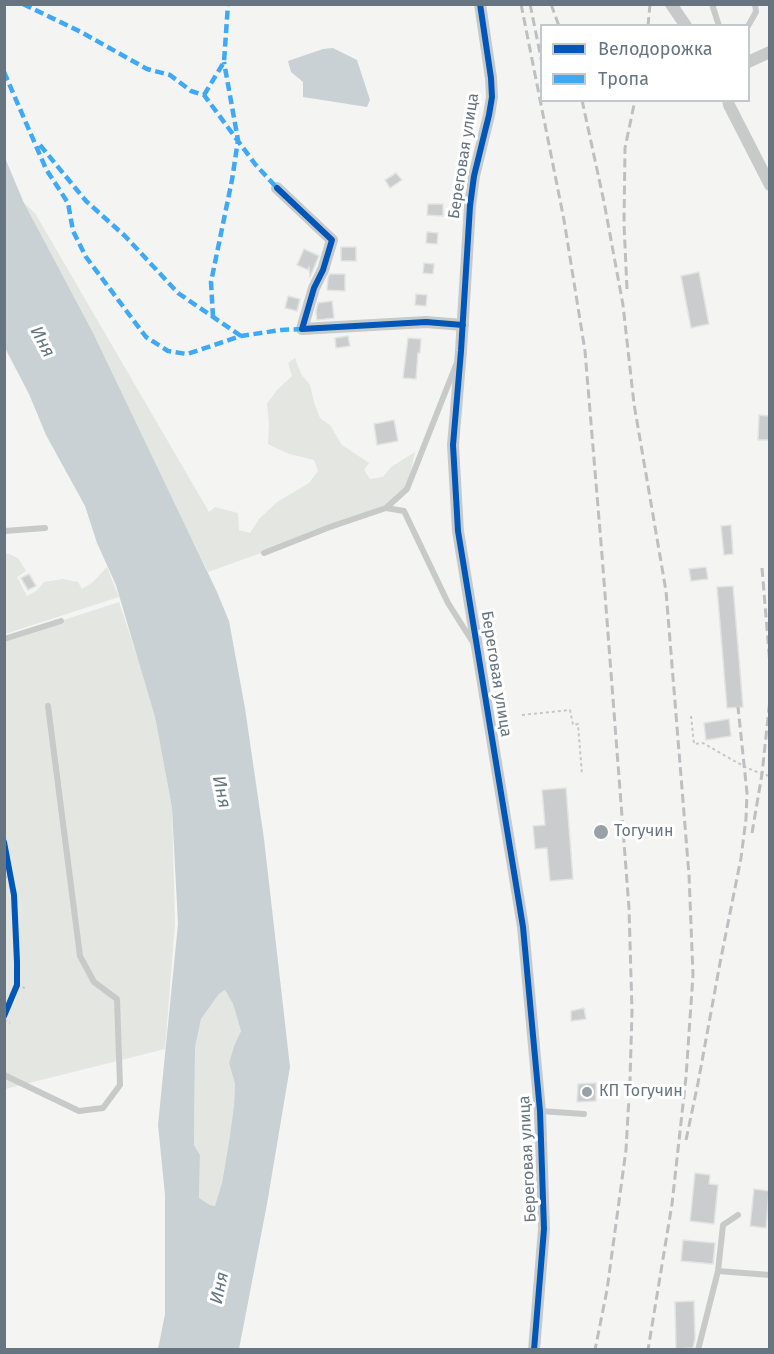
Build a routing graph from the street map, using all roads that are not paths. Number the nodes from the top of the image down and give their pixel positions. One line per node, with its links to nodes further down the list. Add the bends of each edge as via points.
1 (480, 4): 13 (street, Береговая улица, via 492,97 470,206)
2 (671, 4): 5 (street)
3 (712, 4): 6 (lane)
4 (755, 4): 7 (lane, via 756,12)
5 (685, 24)
6 (718, 24)
7 (749, 24)
8 (770, 52): 9 (street)
9 (750, 61)
10 (728, 102): 11 (street)
11 (770, 185)
12 (277, 188): 13 (street, via 332,240 302,329 426,322)
13 (463, 325): 14 (street, Береговая улица)
14 (461, 351): 15 (lane, via 407,489); 21 (street, Береговая улица, via 453,445 458,531)
15 (386, 508): 18 (lane); 21 (lane, via 404,511 448,603)
16 (45, 528): 17 (lane)
17 (4, 531)
18 (264, 552)
19 (61, 621): 20 (lane)
20 (4, 639)
21 (479, 652): 24 (street, Береговая улица, via 523,927)
22 (48, 706): 23 (lane, via 80,956 94,982 117,999 120,1085 103,1108 79,1111)
23 (4, 1075)
24 (540, 1111): 25 (lane); 29 (street, Береговая улица, via 544,1229)
25 (584, 1114)
26 (738, 1215): 27 (lane, via 723,1225)
27 (718, 1271): 28 (lane); 30 (lane)
28 (770, 1275)
29 (534, 1350)
30 (698, 1350)

